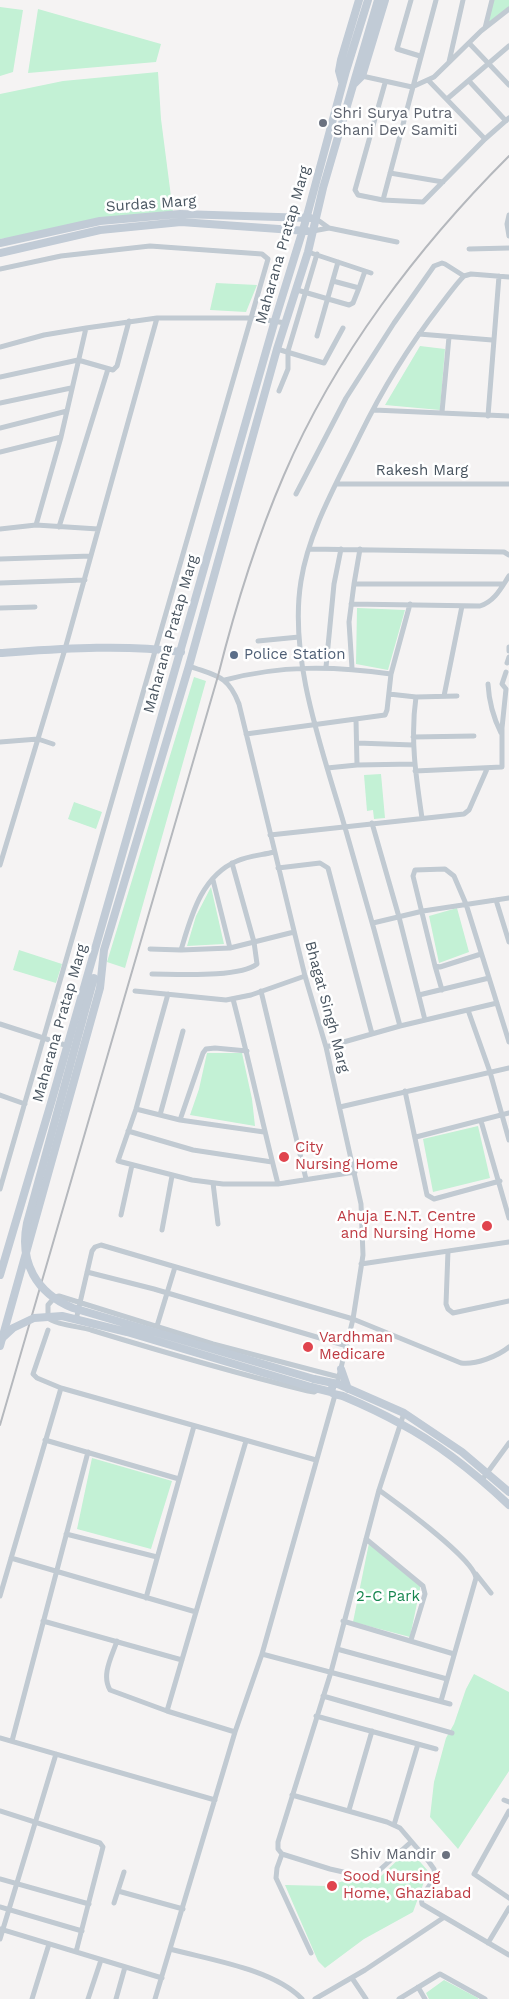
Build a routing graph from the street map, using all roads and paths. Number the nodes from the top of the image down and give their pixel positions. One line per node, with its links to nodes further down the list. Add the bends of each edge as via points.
1 (360, 0): 19 (main road, via 341,60)
2 (368, 0): 19 (main road, Maharana Pratap Marg)
3 (378, 0): 22 (main road, Maharana Pratap Marg)
4 (385, 0): 16 (main road)
5 (411, 0): 13 (street, via 396,50)
6 (436, 0): 13 (street)
7 (463, 0): 14 (street)
8 (492, 0): 10 (street)
9 (509, 9): 10 (street)
10 (485, 28): 11 (street)
11 (469, 43): 14 (street); 15 (street)
12 (509, 47): 15 (street)
13 (420, 56): 23 (street)
14 (449, 62): 17 (street)
15 (489, 64): 18 (street); 21 (street)
16 (362, 76): 20 (street); 22 (main road)
17 (428, 80): 23 (street); 24 (street)
18 (469, 81): 24 (street); 25 (street)
19 (342, 82): 31 (main road, Maharana Pratap Marg)
20 (385, 83): 23 (street); 29 (street, via 355,190 358,195)
21 (509, 85)
22 (353, 86): 33 (main road, Maharana Pratap Marg)
23 (412, 88): 27 (street)
24 (447, 100): 26 (street)
25 (507, 119): 26 (street)
26 (485, 138): 28 (street)
27 (390, 173): 28 (street); 29 (street)
28 (443, 182): 29 (street, via 423,202)
29 (383, 200)
30 (509, 215): 37 (street)
31 (306, 217): 32 (main road, Surdas Marg); 33 (main road, Surdas Marg); 35 (main road, Maharana Pratap Marg)
32 (181, 218): 35 (main road, Surdas Marg); 39 (main road, Surdas Marg, via 100,221); 43 (main road, Surdas Marg, via 100,230)
33 (315, 218): 34 (street); 36 (main road, Maharana Pratap Marg)
34 (329, 228): 36 (street); 38 (street)
35 (302, 231): 36 (main road, Surdas Marg); 57 (main road, Maharana Pratap Marg)
36 (313, 231): 42 (main road, Maharana Pratap Marg)
37 (509, 236)
38 (397, 242)
39 (0, 243)
40 (509, 248): 41 (street)
41 (469, 249)
42 (308, 252): 44 (street); 52 (main road, Maharana Pratap Marg)
43 (0, 253)
44 (318, 254): 45 (street); 53 (street)
45 (338, 262): 50 (street); 51 (street, via 368,272)
46 (0, 269): 56 (street, via 62,256 150,246 262,254 268,262)
47 (464, 276): 48 (street); 62 (street); 85 (street, via 445,264 434,266 346,398)
48 (499, 276): 49 (street); 65 (street)
49 (509, 276)
50 (333, 281): 51 (street); 54 (street)
51 (359, 288): 54 (street, via 353,303 348,305)
52 (297, 290): 53 (street); 59 (main road, Maharana Pratap Marg)
53 (306, 293): 54 (street); 68 (street)
54 (327, 300): 63 (street)
55 (156, 318): 56 (street); 58 (street); 89 (street)
56 (252, 318): 57 (street); 112 (street)
57 (275, 320): 59 (street); 96 (main road, Maharana Pratap Marg)
58 (129, 321): 60 (street); 70 (street, via 117,366 113,370)
59 (286, 323): 67 (main road, Maharana Pratap Marg)
60 (86, 328): 66 (street); 69 (street)
61 (343, 328): 68 (street, via 324,364)
62 (419, 334): 64 (street); 75 (street)
63 (317, 336)
64 (449, 337): 65 (street); 77 (street)
65 (492, 340): 78 (street)
66 (0, 347)
67 (278, 349): 68 (street); 97 (main road, Maharana Pratap Marg)
68 (288, 351): 73 (street, via 288,369)
69 (78, 360): 70 (street); 71 (street); 72 (street)
70 (108, 369): 87 (street)
71 (0, 377)
72 (71, 388): 74 (street); 76 (street)
73 (279, 391)
74 (0, 403)
75 (374, 410): 77 (street); 83 (street)
76 (67, 411): 80 (street); 81 (street)
77 (442, 412): 78 (street)
78 (488, 416): 79 (street)
79 (509, 416)
80 (0, 428)
81 (61, 437): 82 (street); 86 (street)
82 (0, 452)
83 (336, 484): 84 (street, Rakesh Marg); 90 (street)
84 (509, 484)
85 (296, 494)
86 (36, 525): 87 (street); 88 (street)
87 (59, 527): 89 (street)
88 (0, 529)
89 (98, 530): 94 (street)
90 (309, 549): 91 (street); 108 (street, via 301,582)
91 (341, 549): 92 (street); 118 (street, via 334,584)
92 (360, 549): 93 (street, via 504,552); 101 (street)
93 (509, 555)
94 (91, 556): 95 (street); 99 (street)
95 (0, 559)
96 (203, 570): 97 (main road); 114 (main road, Maharana Pratap Marg)
97 (215, 573): 116 (main road, Maharana Pratap Marg)
98 (509, 576): 102 (street)
99 (85, 580): 100 (street); 111 (street)
100 (0, 583)
101 (354, 584): 102 (street); 103 (street)
102 (503, 584): 105 (street, via 487,603)
103 (351, 604): 104 (street); 119 (street)
104 (410, 604): 105 (street); 121 (street)
105 (462, 606): 126 (street)
106 (35, 607): 107 (street)
107 (0, 608)
108 (299, 637): 109 (street); 117 (street)
109 (258, 641)
110 (509, 647): 113 (street)
111 (65, 649): 112 (main road); 115 (main road); 135 (street)
112 (157, 649): 114 (main road); 189 (street)
113 (509, 651)
114 (181, 652): 140 (main road, Maharana Pratap Marg)
115 (0, 653)
116 (189, 666): 122 (street); 141 (main road, Maharana Pratap Marg)
117 (302, 667): 118 (street); 122 (street); 129 (street)
118 (326, 667): 119 (street)
119 (352, 668): 121 (street)
120 (506, 672): 133 (street, via 502,684 506,689)
121 (391, 674): 124 (street)
122 (224, 680): 130 (street, Bhagat Singh Marg, via 235,693)
123 (488, 684): 133 (street, via 488,700)
124 (389, 694): 125 (street); 128 (street, via 385,715)
125 (416, 696): 126 (street); 132 (street)
126 (444, 696): 127 (street)
127 (457, 696)
128 (356, 720): 129 (street); 137 (street)
129 (316, 725): 130 (street); 144 (street)
130 (246, 734): 150 (street, Bhagat Singh Marg)
131 (474, 736): 132 (street)
132 (413, 737): 139 (street)
133 (502, 738): 134 (street); 145 (street, via 503,766)
134 (509, 738)
135 (38, 739): 136 (street); 138 (street); 155 (street)
136 (0, 742)
137 (357, 743): 139 (street); 143 (street)
138 (53, 744)
139 (413, 745): 142 (street)
140 (153, 747): 141 (main road); 151 (main road, Maharana Pratap Marg)
141 (163, 751): 152 (main road, Maharana Pratap Marg)
142 (414, 764): 143 (street); 146 (street)
143 (357, 765): 144 (street)
144 (327, 768): 149 (street)
145 (487, 769): 146 (street); 147 (street, via 469,810 464,814)
146 (415, 771): 147 (street)
147 (422, 818): 148 (street)
148 (372, 823): 149 (street); 162 (street)
149 (345, 826): 150 (street); 163 (street)
150 (270, 835): 153 (street, Bhagat Singh Marg)
151 (127, 836): 152 (main road); 191 (main road, Maharana Pratap Marg)
152 (137, 838): 171 (main road, Maharana Pratap Marg)
153 (274, 852): 154 (street); 156 (street, Bhagat Singh Marg)
154 (232, 863): 157 (street); 165 (street)
155 (0, 865)
156 (278, 868): 164 (street, Bhagat Singh Marg); 188 (street, via 320,864 328,868)
157 (213, 880): 168 (street); 169 (street, via 197,901)
158 (509, 898): 159 (street)
159 (496, 900): 160 (street); 166 (street)
160 (466, 904): 161 (street); 161 (street, via 448,870 417,869 413,876); 170 (street)
161 (423, 911): 162 (street); 172 (street)
162 (399, 917): 163 (street); 180 (street)
163 (373, 923): 186 (street)
164 (294, 932): 165 (street); 174 (street, Bhagat Singh Marg)
165 (254, 942): 168 (street); 173 (street, via 257,964 251,967 215,973)
166 (509, 942)
167 (150, 948): 169 (street)
168 (230, 948): 169 (street)
169 (181, 950)
170 (482, 954): 172 (street); 175 (street)
171 (102, 962): 224 (main road, Maharana Pratap Marg, via 100,988); 244 (main road, bridge, via 94,978 27,1222 25,1245 34,1277 53,1299 73,1308)
172 (435, 966): 176 (street)
173 (152, 974)
174 (306, 976): 178 (street); 192 (street, Bhagat Singh Marg)
175 (489, 978): 176 (street); 182 (street)
176 (442, 990): 180 (street)
177 (135, 991): 179 (street)
178 (261, 991): 181 (street); 214 (street)
179 (168, 994): 181 (street); 200 (street)
180 (419, 995): 184 (street)
181 (233, 999): 193 (street)
182 (497, 1003): 183 (street); 190 (street)
183 (468, 1010): 184 (street); 195 (street)
184 (425, 1020): 186 (street)
185 (0, 1024): 189 (street)
186 (400, 1026): 188 (street)
187 (183, 1031): 202 (street)
188 (372, 1034): 192 (street)
189 (45, 1038): 191 (street); 198 (street)
190 (509, 1042)
191 (68, 1046): 222 (main road, Maharana Pratap Marg)
192 (326, 1047): 199 (street, Bhagat Singh Marg)
193 (247, 1051): 204 (street, via 206,1049); 207 (street)
194 (509, 1068): 195 (street)
195 (490, 1072): 196 (street); 203 (street)
196 (406, 1091): 199 (street); 208 (street)
197 (0, 1095): 198 (street)
198 (25, 1104): 218 (street)
199 (340, 1107): 212 (street, Bhagat Singh Marg)
200 (136, 1108): 202 (street); 206 (street)
201 (509, 1113): 203 (street)
202 (160, 1115): 204 (street)
203 (502, 1115): 205 (street); 209 (street)
204 (180, 1120): 207 (street)
205 (481, 1121): 208 (street); 215 (street)
206 (128, 1131): 210 (street, via 198,1151); 211 (street, via 118,1161)
207 (264, 1132): 210 (street)
208 (416, 1137): 215 (street, via 425,1192 430,1198)
209 (509, 1140)
210 (272, 1162): 217 (street)
211 (132, 1164): 213 (street); 219 (street)
212 (355, 1172): 214 (street); 228 (street, Bhagat Singh Marg, via 363,1220)
213 (172, 1176): 216 (street); 223 (street)
214 (306, 1179): 217 (street)
215 (500, 1181): 220 (street)
216 (213, 1183): 217 (street); 221 (street)
217 (278, 1184)
218 (0, 1189)
219 (121, 1215)
220 (509, 1218)
221 (218, 1224)
222 (14, 1230): 224 (main road); 226 (main road, Maharana Pratap Marg)
223 (162, 1230)
224 (32, 1234): 240 (main road, Maharana Pratap Marg)
225 (509, 1242): 227 (street)
226 (4, 1248): 231 (main road, Maharana Pratap Marg)
227 (448, 1251): 228 (street); 233 (street, via 446,1304 450,1311)
228 (362, 1264): 235 (street, Bhagat Singh Marg)
229 (175, 1267): 230 (street, via 101,1245 92,1251); 232 (street); 235 (street)
230 (87, 1272): 232 (street); 234 (street)
231 (0, 1275)
232 (166, 1292): 237 (street); 241 (street)
233 (509, 1301)
234 (80, 1302): 236 (street); 236 (street, via 59,1296 48,1305 50,1321); 237 (street)
235 (353, 1319): 241 (street, Bhagat Singh Marg); 242 (street, via 461,1364 478,1362)
236 (75, 1325): 244 (street, via 311,1392 314,1392)
237 (157, 1326): 245 (street)
238 (48, 1330): 246 (street, via 33,1374)
239 (0, 1340): 244 (main road, bridge, via 13,1328 34,1318 62,1316)
240 (0, 1346)
241 (347, 1346): 243 (street, Bhagat Singh Marg)
242 (509, 1347)
243 (341, 1369): 245 (street, Bhagat Singh Marg); 247 (main road)
244 (315, 1385): 245 (main road)
245 (335, 1386): 247 (main road); 249 (main road, via 344,1396); 255 (street, Bhagat Singh Marg)
246 (61, 1388): 250 (street); 251 (street)
247 (348, 1389): 248 (main road)
248 (404, 1413): 249 (street); 256 (main road)
249 (400, 1423): 258 (main road, via 428,1439); 259 (street)
250 (194, 1426): 252 (street); 257 (street)
251 (45, 1440): 254 (street); 265 (street)
252 (246, 1441): 255 (street); 271 (street)
253 (509, 1443): 256 (street)
254 (88, 1452): 257 (street); 262 (street)
255 (316, 1460): 277 (street, Bhagat Singh Marg)
256 (488, 1472): 258 (street); 260 (main road)
257 (179, 1480): 264 (street)
258 (482, 1480): 261 (main road)
259 (379, 1490): 263 (street); 267 (street, via 419,1520)
260 (509, 1492)
261 (509, 1505)
262 (66, 1534): 264 (street); 266 (street)
263 (366, 1539): 273 (street); 274 (street, via 423,1586 424,1594)
264 (158, 1557): 270 (street)
265 (11, 1558): 266 (street); 269 (street)
266 (56, 1571): 270 (street); 272 (street)
267 (476, 1573): 268 (street); 278 (street)
268 (491, 1593)
269 (0, 1596)
270 (146, 1598): 271 (street)
271 (196, 1612): 279 (street)
272 (43, 1621): 275 (street); 291 (street)
273 (343, 1621): 274 (street); 276 (street)
274 (411, 1640): 278 (street)
275 (117, 1641): 279 (street); 285 (street, via 106,1675 110,1690)
276 (337, 1649): 280 (street); 281 (street)
277 (262, 1654): 280 (street); 288 (street, Bhagat Singh Marg)
278 (454, 1654): 281 (street)
279 (182, 1660): 285 (street)
280 (331, 1672): 282 (street); 283 (street)
281 (447, 1680): 283 (street)
282 (323, 1696): 286 (street); 289 (street)
283 (441, 1702): 284 (street)
284 (450, 1704)
285 (167, 1711): 288 (street)
286 (316, 1716): 287 (street); 295 (street)
287 (372, 1731): 292 (street); 297 (street)
288 (234, 1732): 296 (street, Bhagat Singh Marg)
289 (452, 1733)
290 (0, 1738): 291 (street)
291 (12, 1741): 294 (street)
292 (418, 1744): 293 (street); 301 (street)
293 (436, 1749)
294 (56, 1754): 296 (street); 300 (street)
295 (292, 1795): 297 (street); 303 (street, via 278,1842)
296 (214, 1800): 315 (street, Bhagat Singh Marg)
297 (349, 1810): 301 (street)
298 (0, 1811): 300 (street)
299 (509, 1812): 310 (street, via 474,1874)
300 (35, 1822): 308 (street); 312 (street, via 102,1845 104,1849)
301 (394, 1825): 302 (street)
302 (411, 1842): 306 (street); 317 (street, via 436,1873 420,1901)
303 (282, 1854): 305 (street); 325 (street, via 276,1878)
304 (124, 1872): 309 (street)
305 (352, 1874)
306 (374, 1875)
307 (0, 1879): 308 (street)
308 (17, 1884): 312 (street); 316 (street)
309 (118, 1891): 311 (street); 315 (street)
310 (509, 1898)
311 (114, 1903)
312 (89, 1904): 319 (street)
313 (0, 1907): 316 (street)
314 (509, 1908): 321 (street)
315 (182, 1909): 323 (street, Bhagat Singh Marg)
316 (9, 1910): 318 (street); 319 (street)
317 (443, 1918): 321 (street); 330 (street)
318 (1, 1930): 320 (street); 322 (street)
319 (82, 1931): 324 (street)
320 (0, 1939)
321 (488, 1943): 326 (street)
322 (49, 1944): 324 (street); 332 (street)
323 (170, 1949): 329 (street, Bhagat Singh Marg); 336 (street, via 262,1974 284,1984)
324 (76, 1952): 327 (street)
325 (311, 1953)
326 (509, 1955)
327 (101, 1960): 328 (street); 333 (street)
328 (125, 1967): 329 (street); 334 (street)
329 (162, 1978): 335 (street, Bhagat Singh Marg)
330 (352, 1978): 337 (street); 338 (street)
331 (418, 1987): 339 (street); 340 (street); 341 (street, via 440,1974)
332 (32, 1999)
333 (88, 1999)
334 (116, 1999)
335 (155, 1999)
336 (302, 1999)
337 (315, 1999)
338 (366, 1999)
339 (399, 1999)
340 (424, 1999)
341 (485, 1999)

